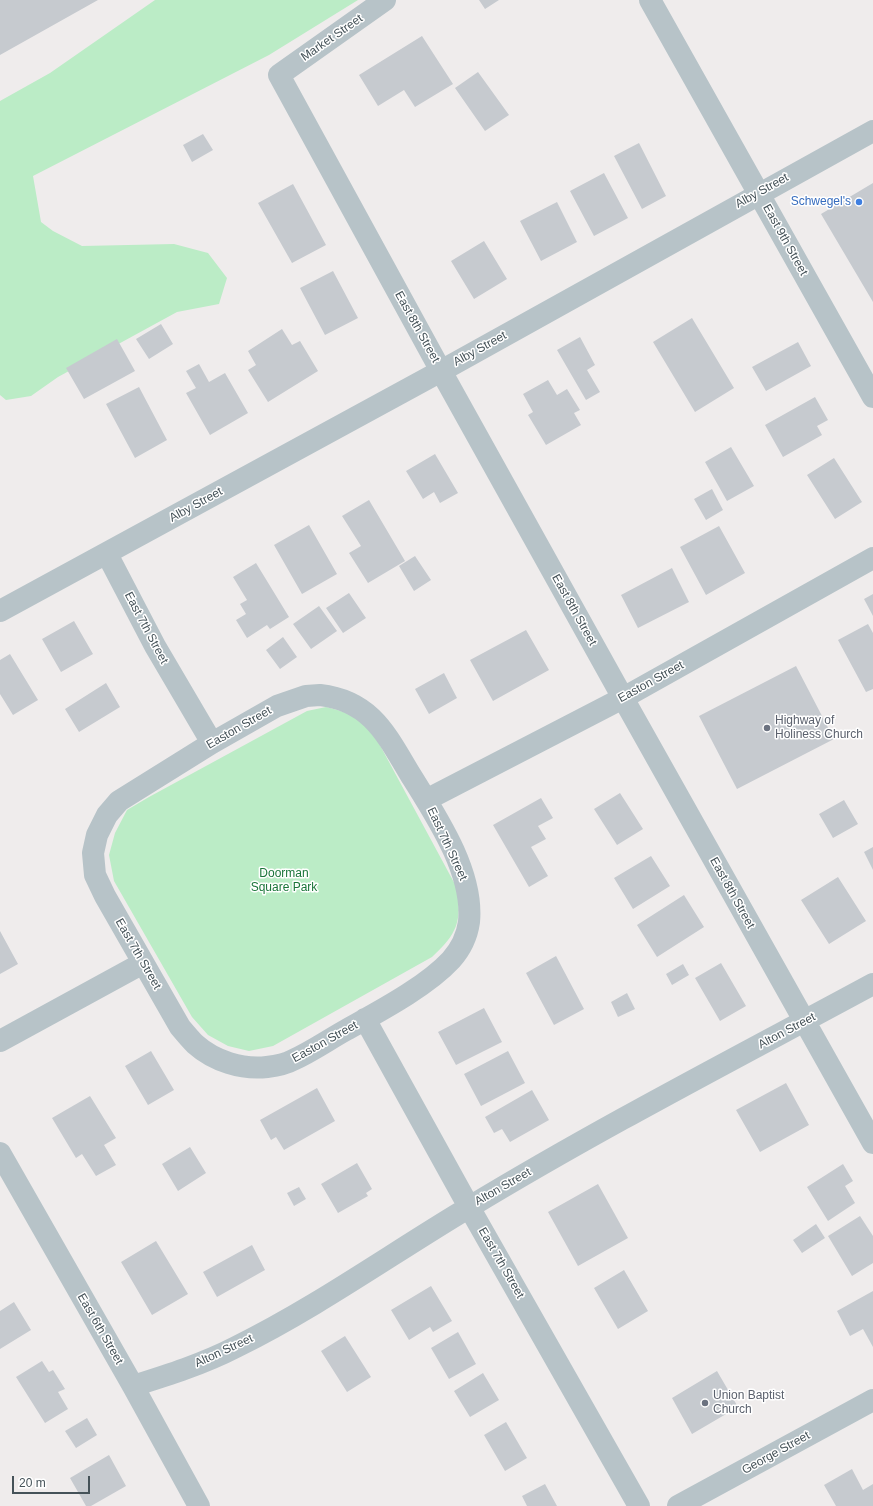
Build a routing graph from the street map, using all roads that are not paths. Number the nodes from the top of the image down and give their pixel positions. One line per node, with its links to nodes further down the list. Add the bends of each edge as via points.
1 (385, 0): 3 (street, Market Street)
2 (650, 0): 5 (street, East 9th Street)
3 (279, 75): 6 (street, East 8th Street)
4 (873, 131): 5 (street, Alby Street)
5 (758, 194): 6 (street, Alby Street); 7 (street, East 9th Street)
6 (441, 371): 8 (street, Alby Street); 11 (street, East 8th Street)
7 (873, 397)
8 (107, 554): 10 (street, Alby Street); 12 (street, East 7th Street, via 155,646)
9 (873, 558): 11 (street, Easton Street)
10 (0, 611)
11 (623, 698): 14 (street, Easton Street); 20 (street, East 8th Street)
12 (212, 744): 13 (street, Easton Street, via 277,706 306,696 332,696 356,705 367,713); 15 (street, Easton Street, via 119,801 107,815 97,835)
13 (403, 762): 14 (street, East 7th Street)
14 (426, 800): 17 (street, East 7th Street, via 450,844 468,892 469,922 465,936 460,949)
15 (93, 853): 16 (street, East 7th Street, via 95,874)
16 (143, 963): 21 (street); 22 (street, East 7th Street, via 180,1027)
17 (440, 970): 19 (street, Easton Street, via 417,988)
18 (873, 984): 20 (street, Alton Street)
19 (365, 1019): 22 (street, Easton Street, via 291,1061 268,1067 244,1067 216,1058); 25 (street, East 7th Street)
20 (805, 1021): 23 (street, East 8th Street); 25 (street, Alton Street, via 611,1126)
21 (0, 1040)
22 (200, 1047)
23 (873, 1143)
24 (0, 1153): 26 (street, East 6th Street)
25 (469, 1207): 26 (street, Alton Street, via 300,1312 237,1347 201,1363); 29 (street, East 7th Street)
26 (133, 1386): 28 (street, East 6th Street)
27 (873, 1400): 30 (street, George Street)
28 (199, 1506)
29 (639, 1506)
30 (678, 1506)

